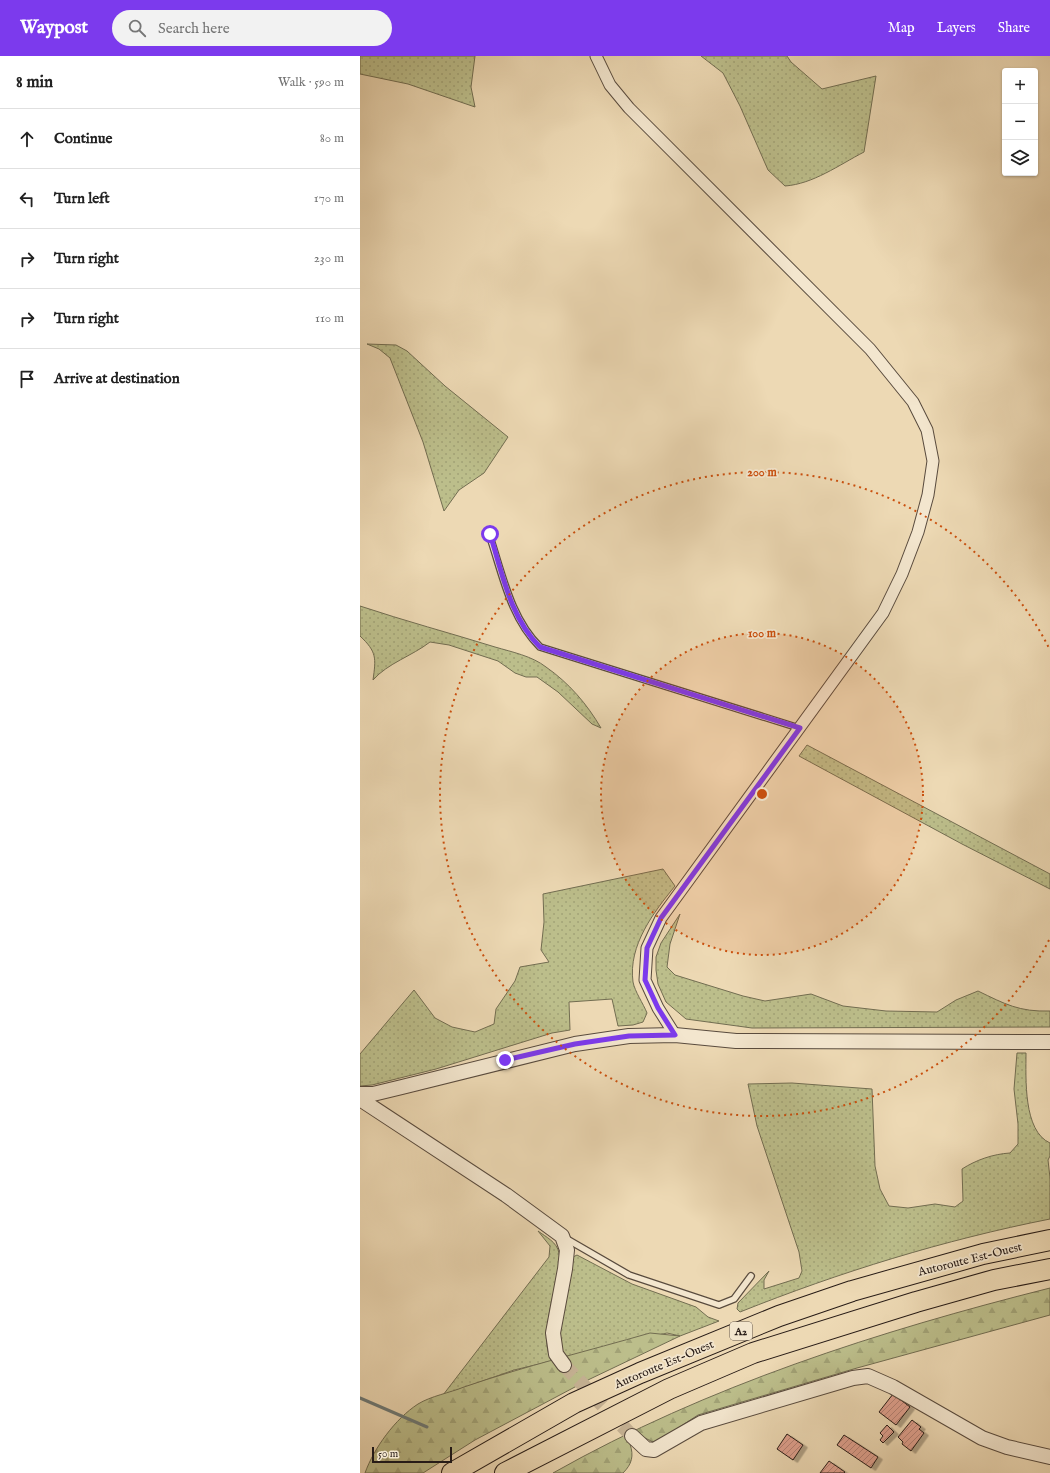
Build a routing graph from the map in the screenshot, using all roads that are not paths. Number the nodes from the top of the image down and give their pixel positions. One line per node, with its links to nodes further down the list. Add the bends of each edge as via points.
1 (596, 56): 3 (street, via 610,85 629,108 870,349 913,402 927,430 933,461 928,495 918,532 902,574 883,613)
2 (490, 534): 3 (lane, via 516,614 527,635 540,647)
3 (800, 728): 4 (street, via 661,918 647,948 645,980)
4 (675, 1035): 5 (street, via 736,1041); 6 (street, via 629,1036 575,1044 373,1094)
5 (1050, 1042)
6 (360, 1094)
7 (360, 1099): 8 (street, via 506,1195)
8 (562, 1236): 11 (lane, via 629,1275 719,1305 734,1299); 12 (street, via 567,1250 553,1333 556,1354)
9 (1050, 1240): 15 (highway, Autoroute Est-Ouest / A2, via 983,1254 852,1291 779,1316 574,1403)
10 (1050, 1269): 16 (highway, Autoroute Est-Ouest / A2, via 994,1280 916,1302 753,1353 670,1389)
11 (751, 1276)
12 (564, 1365)
13 (632, 1436): 14 (street, via 646,1449 654,1450 701,1423 853,1378 868,1376 893,1387 982,1438 1007,1448)
14 (1050, 1457)
15 (452, 1473)
16 (505, 1473)

